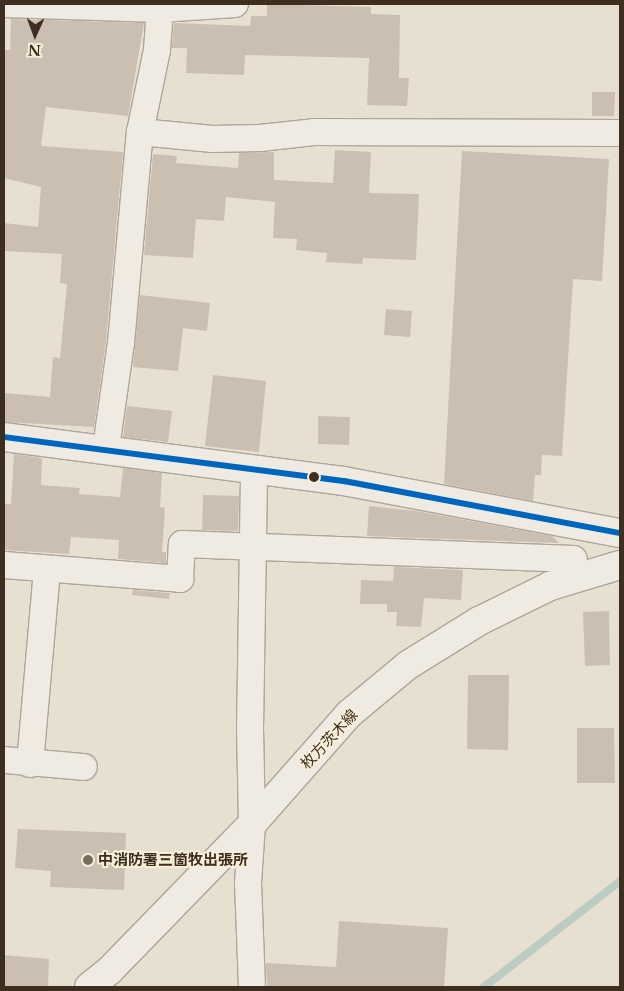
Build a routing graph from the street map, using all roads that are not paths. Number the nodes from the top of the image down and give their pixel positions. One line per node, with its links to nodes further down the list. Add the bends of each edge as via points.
1 (4, 4): 3 (street)
2 (235, 4): 3 (street)
3 (160, 9): 4 (street, via 157,50)
4 (140, 132): 5 (street, via 213,139 314,132); 7 (street, via 121,343)
5 (620, 133)
6 (4, 437): 7 (main road)
7 (106, 448): 8 (main road)
8 (254, 469): 9 (main road, via 344,480); 11 (street)
9 (576, 526): 10 (main road); 15 (street)
10 (620, 533)
11 (253, 548): 14 (street, via 182,544 180,579); 15 (street); 19 (street)
12 (4, 565): 14 (street)
13 (620, 565): 15 (main road, 枚方茨木線)
14 (47, 568): 17 (street)
15 (573, 569): 19 (main road, 枚方茨木線, via 550,586 479,621 408,665 349,714)
16 (4, 760): 17 (street)
17 (30, 764): 18 (street)
18 (84, 767)
19 (252, 824): 20 (main road, 枚方茨木線, via 110,970); 21 (street, via 248,883)
20 (89, 987)
21 (252, 987)

